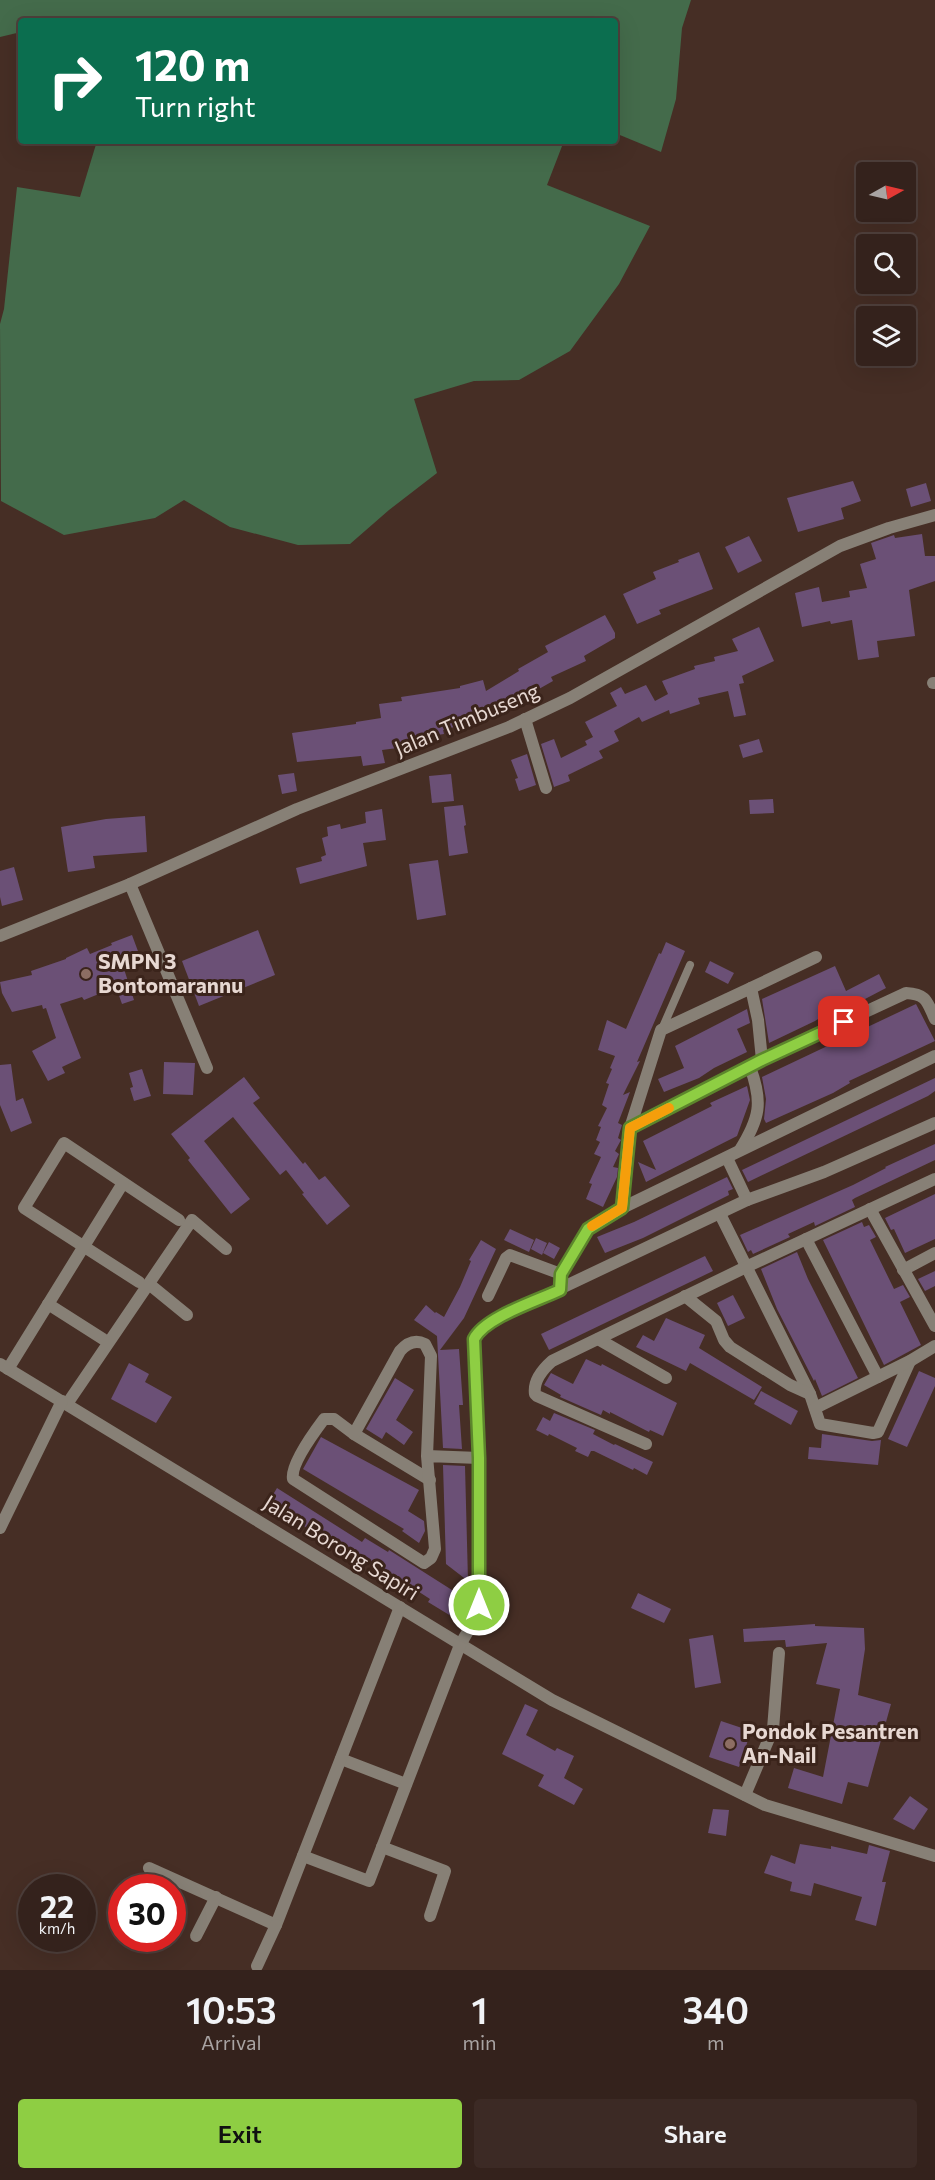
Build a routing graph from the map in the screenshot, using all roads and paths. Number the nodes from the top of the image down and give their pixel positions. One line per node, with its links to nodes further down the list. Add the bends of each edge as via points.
1 (935, 515): 2 (street, Jalan Timbuseng, via 840,546 570,698)
2 (525, 719): 3 (street); 4 (street, Jalan Timbuseng, via 297,809)
3 (546, 788)
4 (130, 884): 5 (street, Jalan Timbuseng); 14 (street)
5 (0, 936)
6 (816, 957): 8 (street)
7 (690, 965): 10 (lane)
8 (751, 988): 10 (street); 12 (street)
9 (935, 1019): 12 (street, via 924,997 906,993)
10 (661, 1030): 16 (street)
11 (935, 1056): 17 (street)
12 (762, 1060): 13 (street)
13 (750, 1066): 16 (street); 17 (street, via 759,1100 753,1126)
14 (207, 1068)
15 (935, 1123): 21 (street, via 824,1172)
16 (630, 1128): 22 (street)
17 (740, 1150): 18 (street)
18 (727, 1158): 21 (street); 22 (street)
19 (935, 1179): 23 (street)
20 (123, 1183): 25 (street); 27 (street); 27 (street, via 64,1143 24,1208)
21 (747, 1200): 24 (street)
22 (622, 1208): 32 (street, via 588,1229)
23 (870, 1209): 26 (street); 31 (street)
24 (720, 1214): 30 (street); 34 (street)
25 (179, 1220)
26 (806, 1239): 30 (street); 45 (street)
27 (84, 1246): 33 (street); 37 (street)
28 (226, 1249): 33 (street, via 192,1220)
29 (935, 1253): 31 (street)
30 (746, 1267): 36 (street); 47 (street)
31 (903, 1270): 39 (street)
32 (561, 1274): 34 (street); 35 (street, via 510,1255)
33 (144, 1283): 38 (street); 48 (street)
34 (560, 1290): 53 (street, via 496,1319 474,1339)
35 (488, 1296)
36 (686, 1296): 41 (street); 47 (street, via 716,1321 730,1347)
37 (48, 1304): 40 (street); 44 (street)
38 (187, 1315)
39 (935, 1326)
40 (103, 1339)
41 (598, 1339): 46 (street); 51 (street, via 548,1365 534,1387 535,1394)
42 (935, 1346): 43 (street)
43 (910, 1361): 45 (street); 49 (street, via 878,1432 824,1425 817,1419)
44 (4, 1366): 48 (street, Jalan Borong Sapiri)
45 (878, 1377): 49 (street)
46 (666, 1378)
47 (810, 1394): 49 (street)
48 (65, 1403): 55 (street); 56 (street, Jalan Borong Sapiri)
49 (815, 1408)
50 (354, 1434): 52 (street, via 400,1351 409,1343 420,1342 431,1356); 54 (street); 54 (street, via 334,1419 324,1419 294,1466 293,1479 424,1563 435,1549)
51 (646, 1444)
52 (428, 1456): 53 (street); 54 (street)
53 (479, 1458): 57 (street, via 479,1605)
54 (430, 1480)
55 (0, 1528)
56 (400, 1607): 57 (street, Jalan Borong Sapiri); 59 (street)
57 (460, 1645): 60 (street); 61 (street, Jalan Borong Sapiri, via 552,1700)
58 (779, 1653): 61 (street, via 773,1729)
59 (341, 1759): 60 (street); 63 (street)
60 (406, 1784): 62 (street)
61 (745, 1795): 64 (street, Jalan Borong Sapiri, via 765,1805)
62 (382, 1847): 63 (street, via 369,1881); 67 (street, via 445,1871)
63 (303, 1856): 68 (street)
64 (935, 1856)
65 (149, 1868): 66 (street)
66 (216, 1898): 68 (street); 69 (street)
67 (430, 1916)
68 (276, 1925): 70 (street)
69 (196, 1936)
70 (257, 1966)

